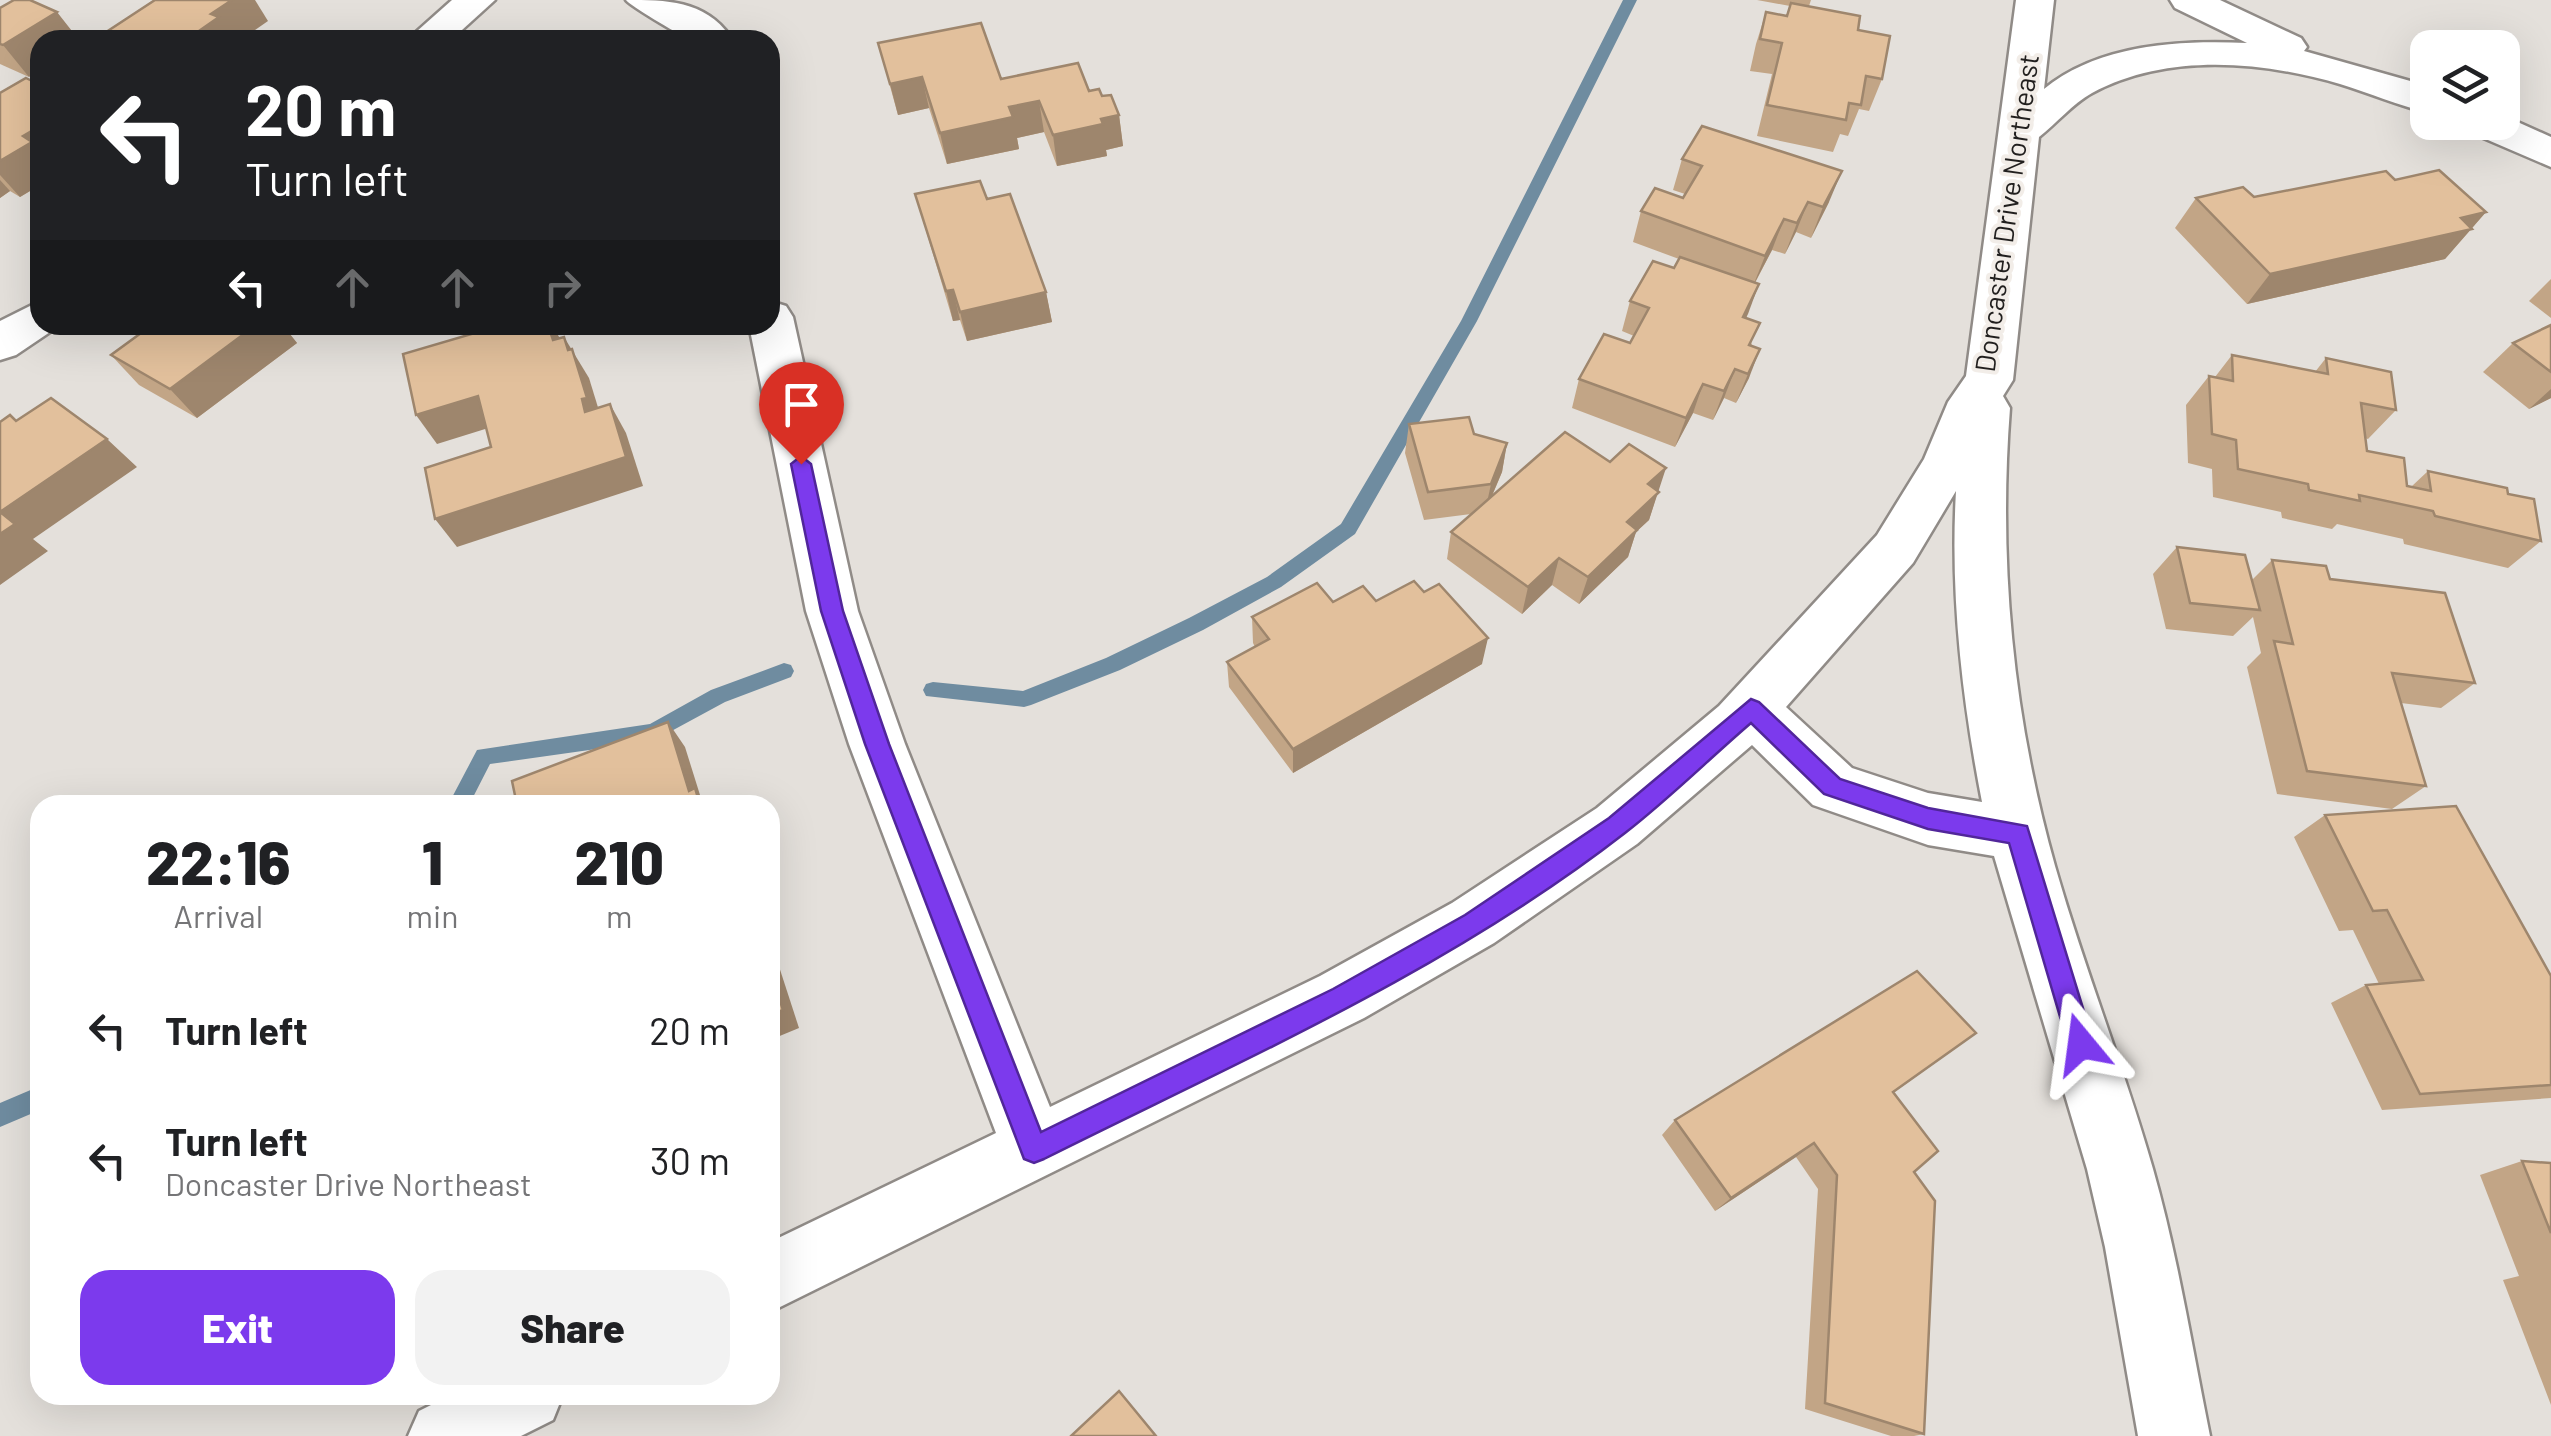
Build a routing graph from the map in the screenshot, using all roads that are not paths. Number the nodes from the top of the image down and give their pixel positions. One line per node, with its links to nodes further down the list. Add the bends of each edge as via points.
1 (500, 0): 5 (street)
2 (645, 0): 6 (street)
3 (2035, 0): 10 (street, Doncaster Drive Northeast)
4 (2189, 0): 8 (street)
5 (467, 8): 7 (street)
6 (709, 25)
7 (440, 30)
8 (2332, 66): 9 (street); 10 (street, via 2233,55 2150,60 2079,83)
9 (2410, 94)
10 (2019, 131): 16 (street, Doncaster Drive Northeast)
11 (2520, 139): 12 (street)
12 (2551, 153)
13 (30, 324): 15 (street)
14 (774, 335): 19 (street, via 832,611)
15 (0, 343)
16 (1989, 380): 17 (street, Doncaster Drive Northeast, via 1895,549); 18 (street, via 1978,576 1989,684)
17 (1751, 709): 18 (street, via 1832,786 1928,818); 19 (street, Doncaster Drive Northeast, via 1617,826 1473,923 1342,997)
18 (2019, 834): 23 (street, via 2132,1219)
19 (1034, 1149): 20 (street, Doncaster Drive Northeast)
20 (780, 1273)
21 (508, 1405): 22 (street)
22 (444, 1436)
23 (2174, 1436)

